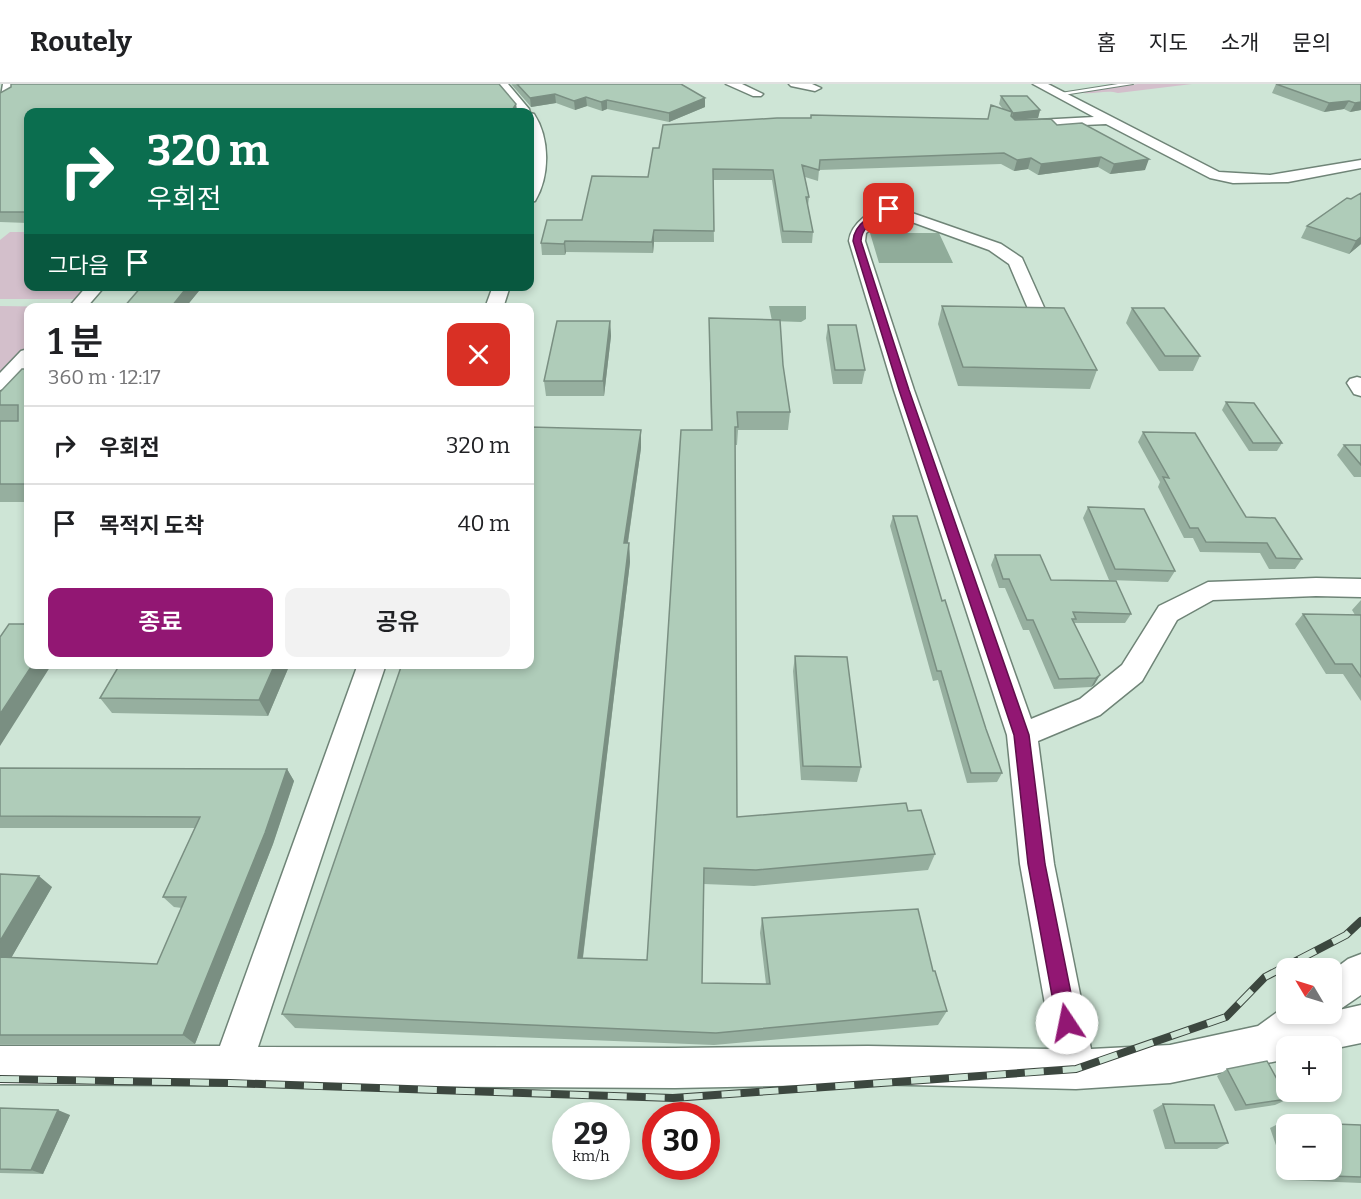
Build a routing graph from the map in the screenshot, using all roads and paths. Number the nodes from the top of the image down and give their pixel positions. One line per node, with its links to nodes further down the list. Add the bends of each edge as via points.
1 (9, 84): 11 (street, via 8,94)
2 (502, 84): 12 (street)
3 (732, 84): 9 (street)
4 (795, 84): 8 (street)
5 (1039, 84): 10 (street)
6 (1130, 84): 7 (lane)
7 (1096, 86): 10 (lane)
8 (815, 88)
9 (757, 94)
10 (1057, 94): 13 (street)
11 (0, 99)
12 (522, 108)
13 (1108, 120): 15 (street); 16 (street, via 1215,175 1231,179 1266,181)
14 (534, 122): 17 (street, via 540,165)
15 (1016, 125)
16 (1361, 164)
17 (534, 185)
18 (92, 291): 19 (street)
19 (81, 303)
20 (1038, 314): 25 (street, via 1016,261 995,247 889,209 858,232 857,241 904,390)
21 (24, 359): 22 (street)
22 (0, 384)
23 (1361, 588): 25 (street, via 1208,591 1168,613 1132,673 1090,707)
24 (370, 669): 32 (street)
25 (1022, 735): 33 (street, via 1037,864)
26 (1361, 972): 27 (street)
27 (1342, 986)
28 (1293, 1024): 30 (street)
29 (1361, 1024): 30 (street)
30 (1266, 1044): 33 (street, via 1170,1064)
31 (0, 1065): 32 (street)
32 (232, 1067): 33 (street, via 868,1065)
33 (1076, 1069)

